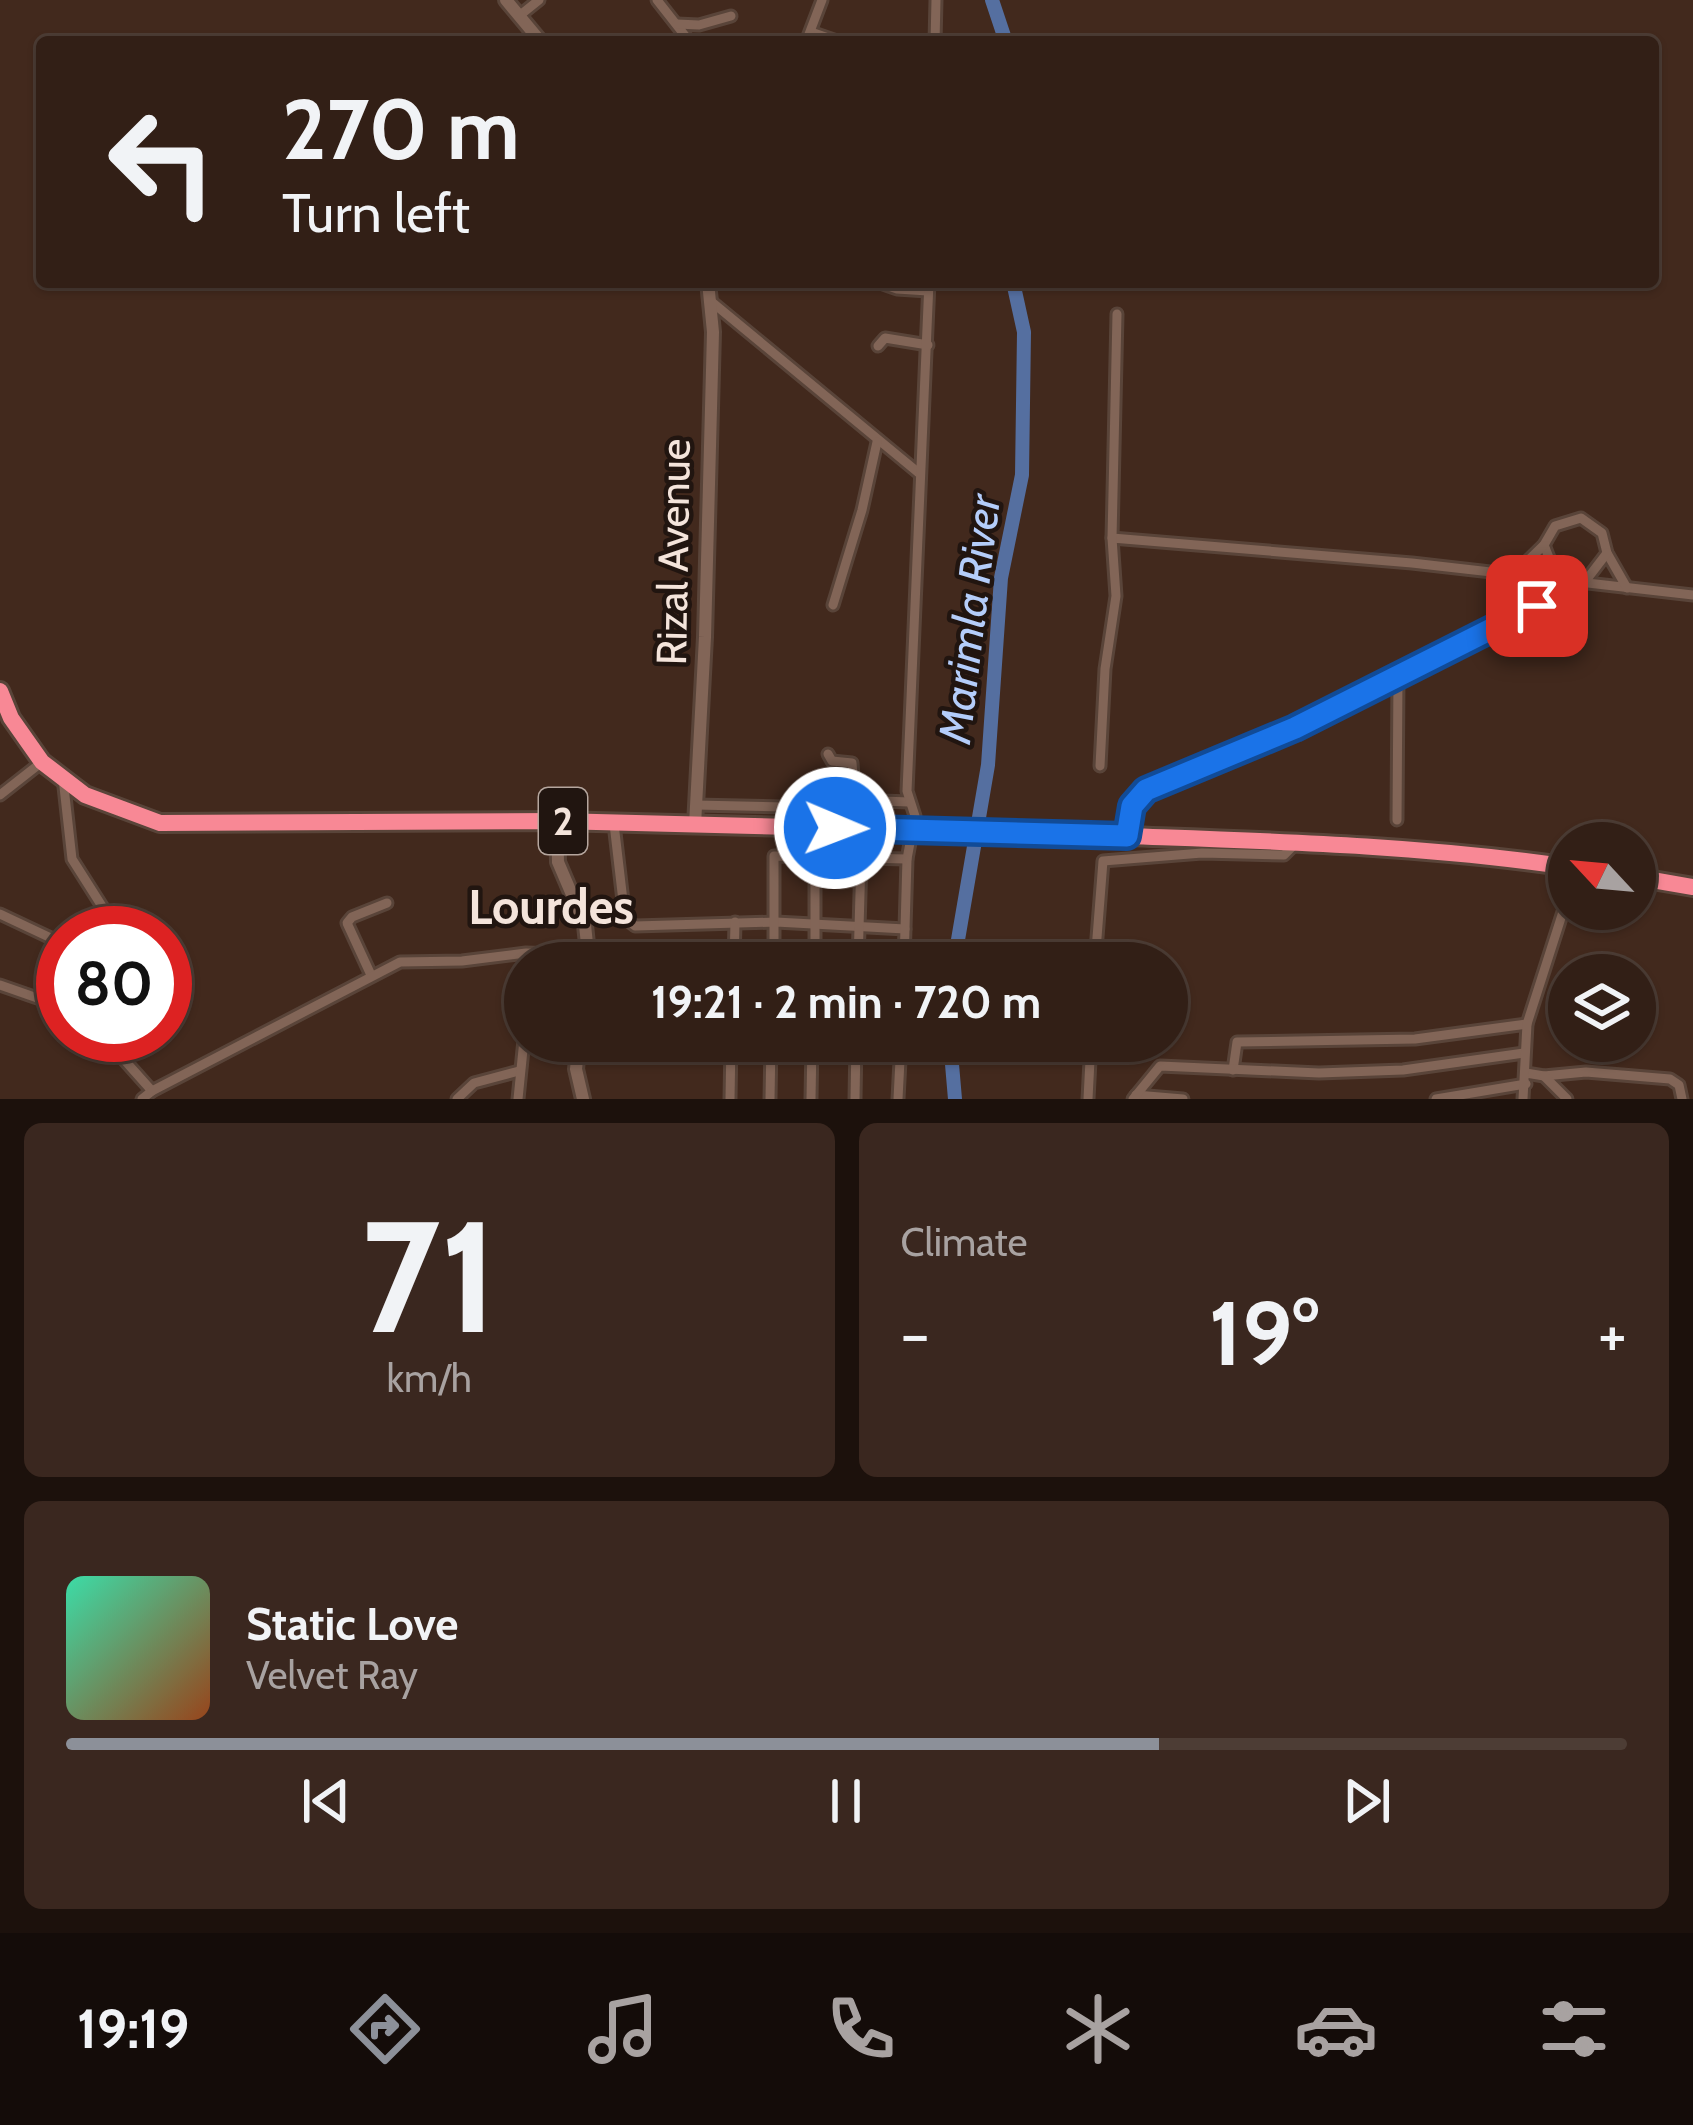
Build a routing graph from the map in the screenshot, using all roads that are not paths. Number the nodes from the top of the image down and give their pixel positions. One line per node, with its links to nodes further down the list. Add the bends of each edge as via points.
1 (506, 0): 6 (street)
2 (539, 0): 6 (street)
3 (657, 0): 8 (street)
4 (822, 0): 11 (street)
5 (936, 0): 12 (street)
6 (519, 16): 9 (street)
7 (731, 16): 8 (street)
8 (677, 24): 10 (street)
9 (536, 36)
10 (686, 36)
11 (809, 36)
12 (935, 36)
13 (709, 288): 15 (street, Rizal Avenue)
14 (928, 288): 17 (street)
15 (713, 303): 19 (street); 39 (street, Rizal Avenue)
16 (1117, 314): 21 (street)
17 (928, 345): 18 (street, via 885,338); 20 (street)
18 (878, 346)
19 (877, 442): 20 (street); 30 (street)
20 (920, 474): 38 (street)
21 (1112, 538): 24 (street); 35 (street, via 1116,596)
22 (1544, 544): 23 (street, via 1559,522 1581,518 1602,532); 24 (street); 25 (street)
23 (1607, 553): 26 (street); 27 (street)
24 (1514, 574): 25 (street)
25 (1558, 580): 26 (street); 28 (street)
26 (1584, 583): 27 (street); 28 (street)
27 (1628, 588): 29 (street)
28 (1563, 593): 31 (street)
29 (1693, 596)
30 (832, 605)
31 (1398, 677): 41 (street); 45 (street, via 1146,790 1132,806)
32 (0, 691): 34 (highway, 2)
33 (828, 754): 38 (street, via 853,763 856,800)
34 (43, 762): 36 (highway, 2); 37 (street)
35 (1100, 766)
36 (63, 778): 42 (highway, 2, via 160,823); 54 (street, via 73,859)
37 (0, 795)
38 (909, 802): 49 (street, via 915,816)
39 (696, 805): 40 (street); 44 (street, Rizal Avenue)
40 (785, 808)
41 (1397, 820)
42 (557, 821): 43 (highway, 2); 65 (street, via 558,862)
43 (614, 823): 44 (highway, 2); 57 (street, via 629,924)
44 (695, 825): 45 (highway, 2, bridge)
45 (1127, 836): 46 (highway, 2)
46 (1296, 843): 50 (highway, 2); 71 (street, via 1284,855 1102,861)
47 (815, 858): 48 (street); 58 (street, via 774,856); 59 (street)
48 (861, 859): 49 (street); 60 (street)
49 (907, 859): 61 (street)
50 (1548, 864)
51 (1656, 881): 52 (highway)
52 (1693, 887)
53 (387, 903): 73 (street, via 347,922)
54 (102, 906)
55 (0, 914): 56 (street)
56 (13, 920): 62 (street); 64 (street)
57 (735, 922): 58 (street); 66 (street)
58 (776, 922): 59 (street); 67 (street)
59 (816, 923): 60 (street); 68 (street)
60 (858, 925): 61 (street); 69 (street)
61 (905, 929): 70 (street)
62 (0, 930)
63 (1557, 930): 76 (street)
64 (36, 933)
65 (587, 942)
66 (735, 942)
67 (775, 942)
68 (816, 942)
69 (858, 942)
70 (905, 942)
71 (1096, 942)
72 (504, 959): 73 (street, via 412,960)
73 (371, 975): 91 (street)
74 (0, 985): 75 (street)
75 (36, 998)
76 (1527, 1024): 77 (street); 87 (street, via 1415,1039 1237,1042)
77 (1524, 1053): 87 (street, via 1403,1070); 90 (street)
78 (126, 1062): 91 (street)
79 (520, 1062): 88 (street)
80 (577, 1062): 96 (street)
81 (731, 1062): 97 (street)
82 (771, 1062): 98 (street)
83 (812, 1062): 99 (street)
84 (856, 1062): 100 (street)
85 (900, 1062): 101 (street)
86 (1090, 1062): 102 (street)
87 (1233, 1070): 92 (street, via 1160,1066)
88 (519, 1071): 94 (street, via 474,1083); 95 (street)
89 (1544, 1076): 90 (street); 106 (street); 107 (street, via 1670,1079)
90 (1526, 1079): 104 (street); 105 (street)
91 (152, 1091): 93 (street)
92 (1134, 1097): 103 (street)
93 (142, 1099)
94 (457, 1099)
95 (518, 1099)
96 (583, 1099)
97 (730, 1099)
98 (770, 1099)
99 (811, 1099)
100 (855, 1099)
101 (898, 1099)
102 (1088, 1099)
103 (1183, 1099)
104 (1436, 1099)
105 (1523, 1099)
106 (1567, 1099)
107 (1683, 1099)

